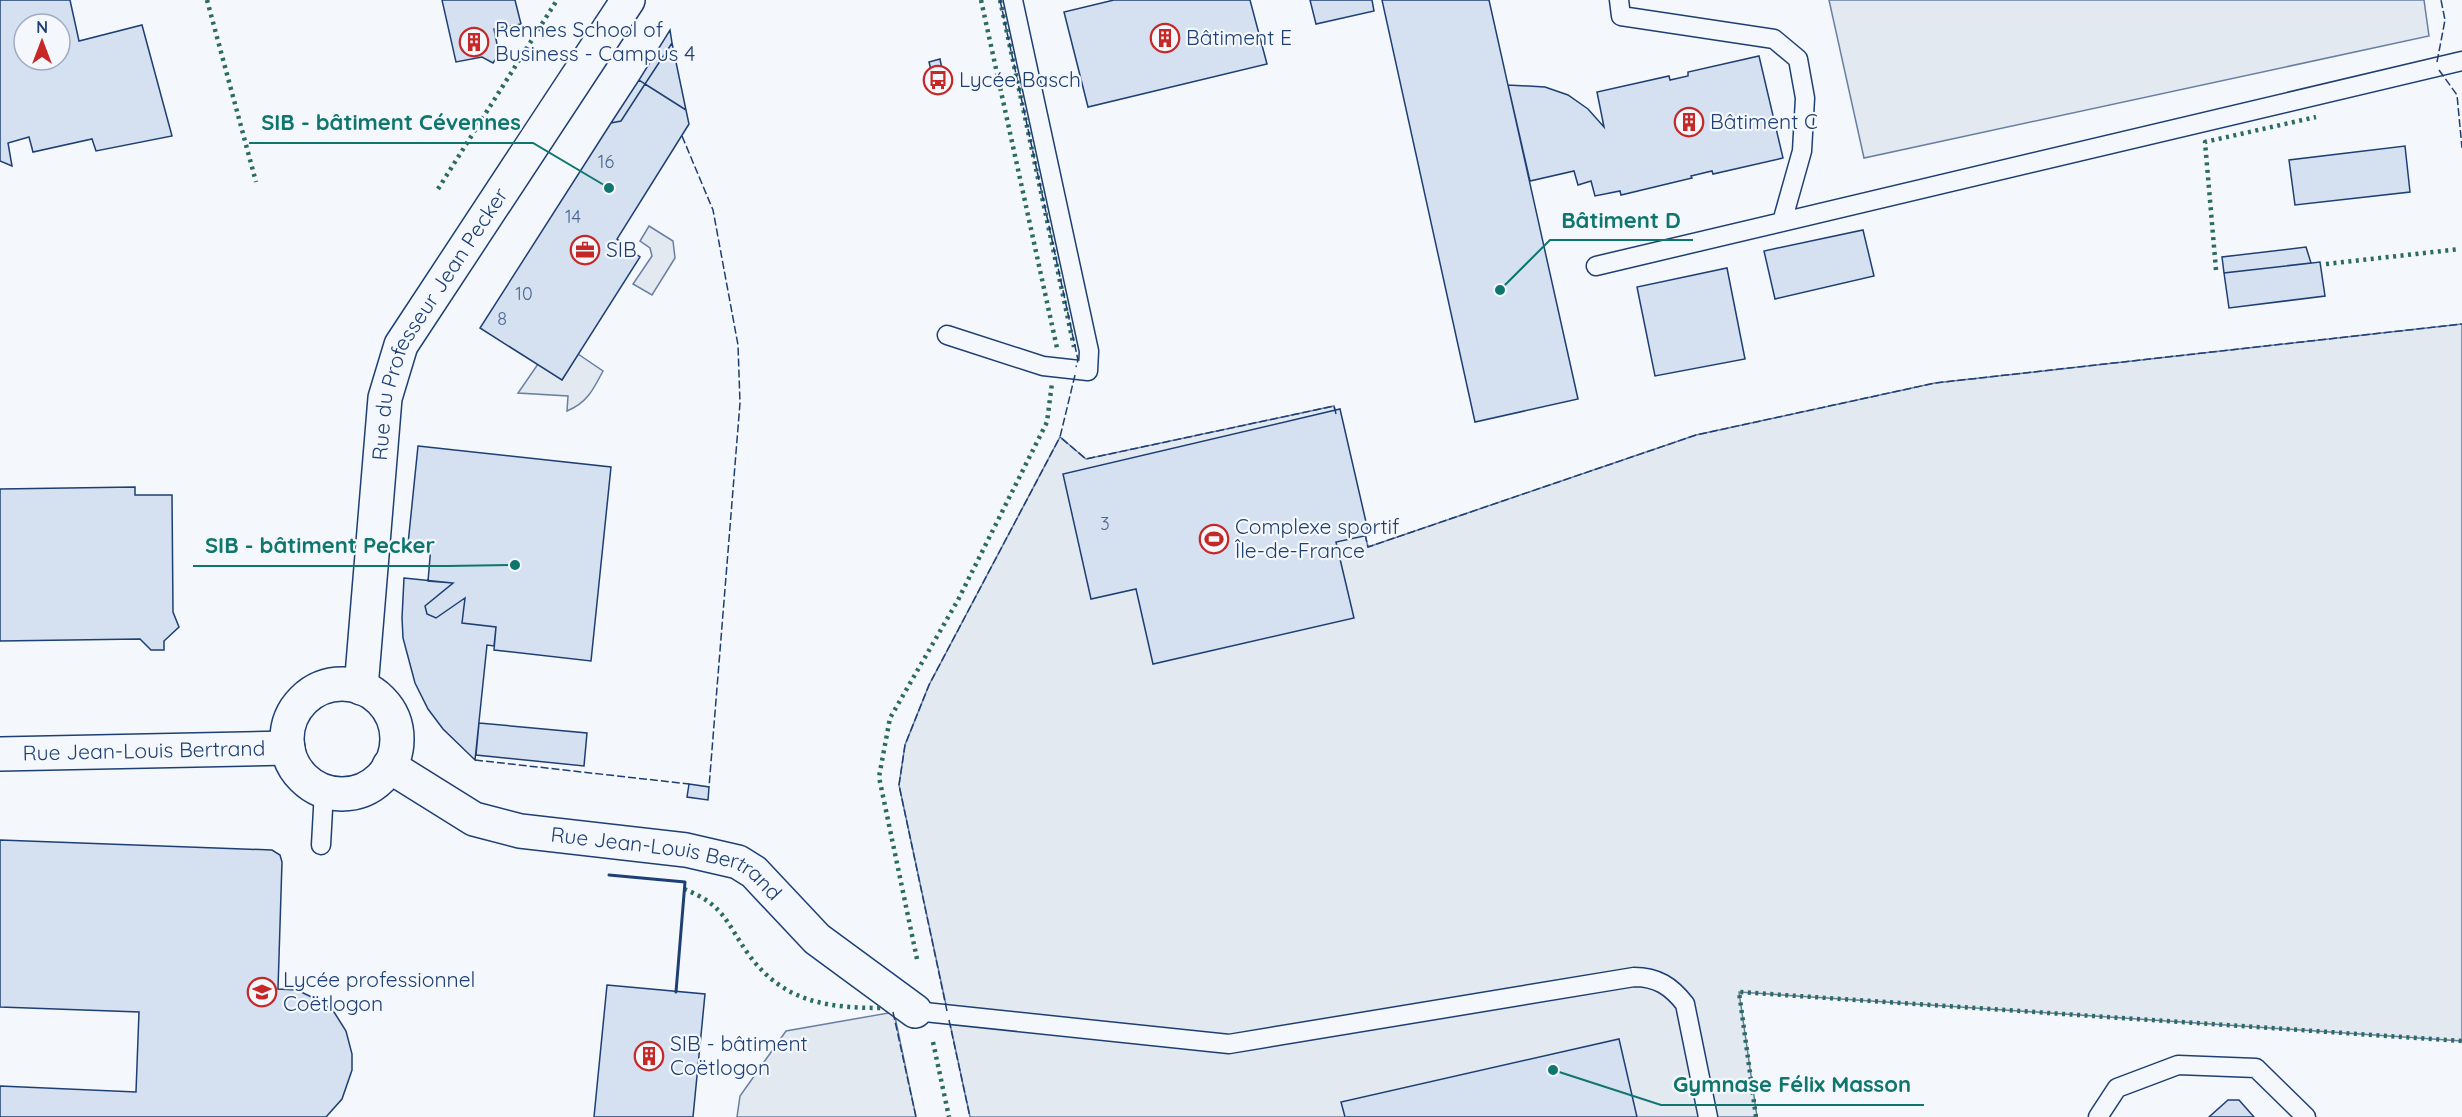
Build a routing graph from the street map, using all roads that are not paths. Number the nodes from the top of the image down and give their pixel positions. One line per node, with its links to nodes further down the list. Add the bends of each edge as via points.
1 (628, 0): 8 (street, Rue du Professeur Jean Pecker, via 401,345 385,398)
2 (1013, 0): 7 (lane, via 1089,351 1088,371 1043,366)
3 (1619, 0): 5 (lane, via 1621,16 1774,39 1798,60 1805,98 1802,151)
4 (2462, 61): 5 (lane)
5 (1782, 222): 6 (lane)
6 (1596, 266)
7 (947, 334)
8 (361, 688): 9 (street, via 326,687 309,695 289,724); 11 (street, via 389,710 396,727 397,746)
9 (288, 748): 10 (street, Rue Jean-Louis Bertrand); 12 (street, via 300,775)
10 (0, 754)
11 (389, 766): 12 (street, via 367,789 349,794); 14 (street, Rue Jean-Louis Bertrand, via 474,819 520,831 686,850 738,862 754,872 817,939)
12 (324, 791): 13 (lane)
13 (321, 845)
14 (915, 1011): 15 (lane, via 1229,1044 1649,977 1676,992 1685,1004)
15 (1708, 1117)
16 (2098, 1117): 17 (lane, via 2117,1088 2178,1065 2256,1068)
17 (2306, 1117)

